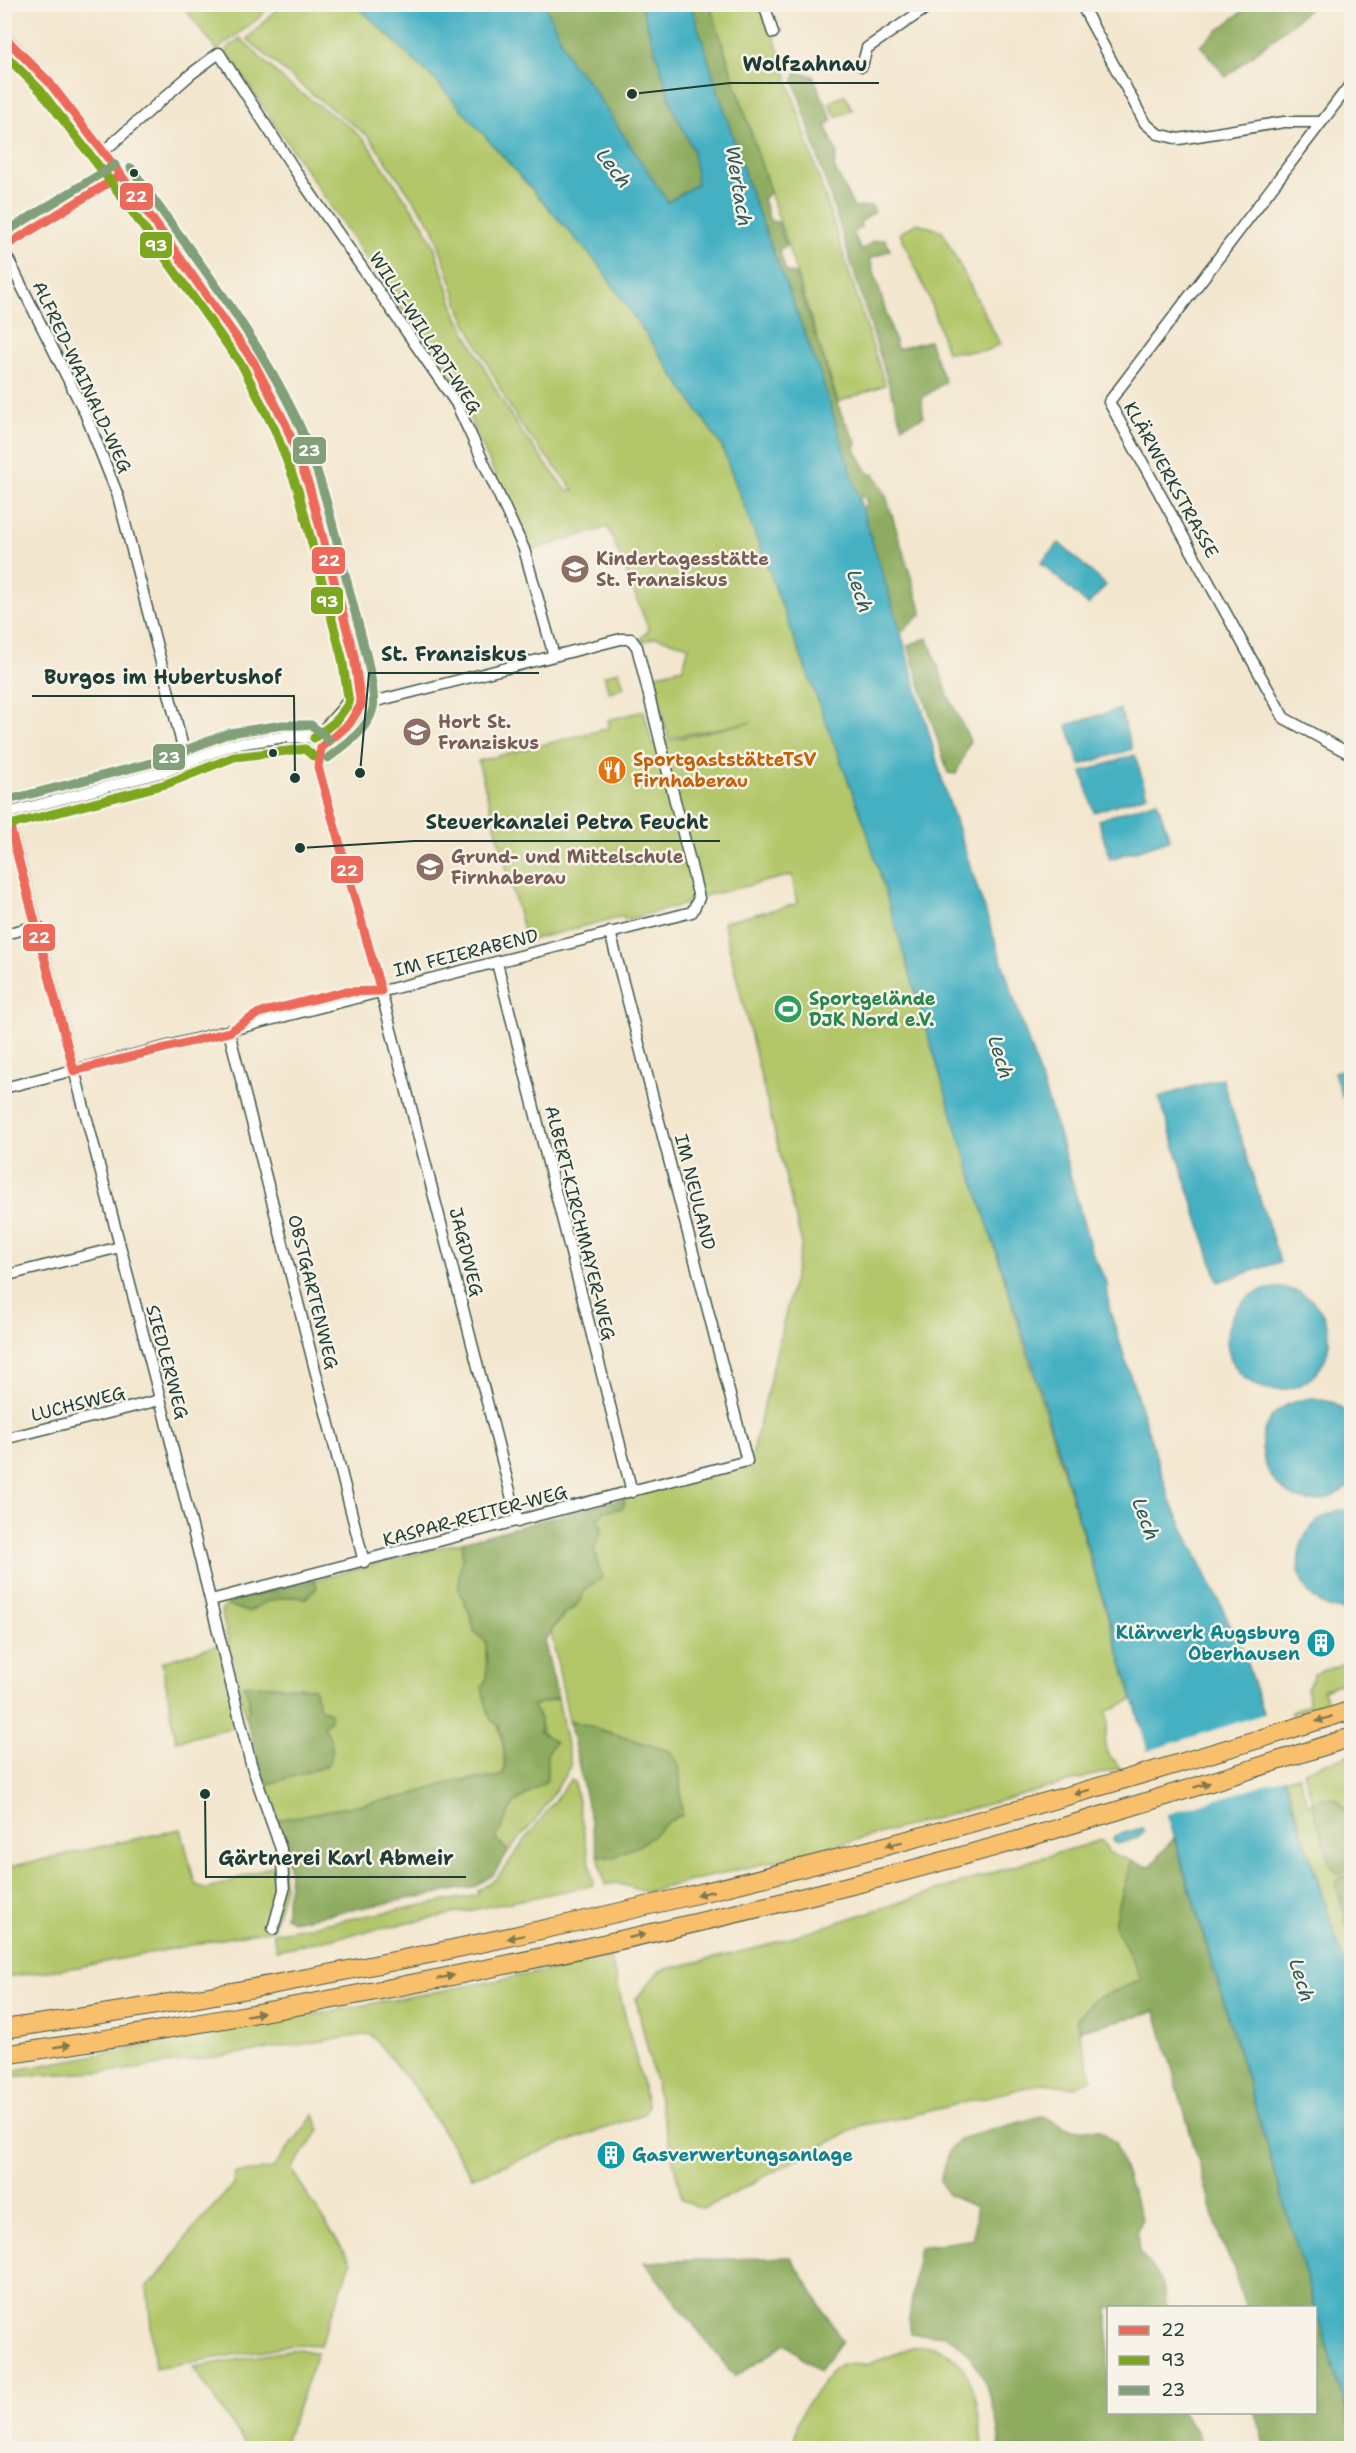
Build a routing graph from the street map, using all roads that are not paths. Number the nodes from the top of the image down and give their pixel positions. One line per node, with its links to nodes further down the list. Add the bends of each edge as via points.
1 (764, 4): 4 (street)
2 (932, 4): 6 (street, via 867,48)
3 (1081, 4): 8 (street, via 1144,123 1158,134 1179,140 1284,122)
4 (773, 33)
5 (4, 36): 9 (street, via 49,82)
6 (862, 66)
7 (1352, 82): 8 (street)
8 (1318, 122): 16 (street, KLÄRWERKSTRASSE, via 1109,402 1284,718)
9 (103, 152): 10 (street); 12 (street, WILLI-WILLADT-WEG, via 219,53 304,184 456,403 524,549)
10 (121, 176): 11 (street); 13 (street, via 253,361 286,425 309,486)
11 (4, 249): 17 (street, ALFRED-WAINALD-WEG, via 85,413 118,496)
12 (554, 656): 14 (street); 20 (street, IM FEIERABEND, via 621,639 631,639 637,647 699,898 692,912)
13 (356, 672): 14 (street); 15 (street, via 350,700 320,733)
14 (361, 705): 15 (street, via 344,731)
15 (321, 748): 17 (street, via 310,737 285,737 231,746); 23 (street, JAGDWEG, via 318,767)
16 (1352, 755)
17 (187, 763): 18 (street)
18 (5, 810): 19 (street, SIEDLERWEG)
19 (38, 926): 21 (street); 25 (street, SIEDLERWEG)
20 (610, 932): 22 (street, IM FEIERABEND); 31 (street, IM NEULAND)
21 (4, 934)
22 (497, 963): 23 (street, IM FEIERABEND); 32 (street, ALBERT-KIRCHMAYER-WEG)
23 (381, 991): 24 (street, IM FEIERABEND); 33 (street, JAGDWEG)
24 (229, 1032): 25 (street, IM FEIERABEND); 34 (street, OBSTGARTENWEG)
25 (74, 1071): 26 (street, IM FEIERABEND); 27 (street, SIEDLERWEG)
26 (4, 1088)
27 (120, 1247): 28 (street); 29 (street, SIEDLERWEG)
28 (4, 1276)
29 (160, 1400): 30 (street, LUCHSWEG); 35 (street, SIEDLERWEG)
30 (4, 1439)
31 (747, 1461): 32 (street, KASPAR-REITER-WEG)
32 (632, 1492): 33 (street, KASPAR-REITER-WEG)
33 (518, 1522): 34 (street, KASPAR-REITER-WEG)
34 (364, 1562): 35 (street, KASPAR-REITER-WEG)
35 (211, 1600): 38 (street, SIEDLERWEG, via 251,1764 281,1849 284,1890)
36 (1352, 1710): 39 (highway, one-way to 39, via 1139,1777 856,1855 550,1930 250,1990)
37 (1352, 1737): 40 (highway, one-way to 37, via 256,2014 552,1955 867,1881 1146,1802)
38 (273, 1929)
39 (4, 2029)
40 (4, 2055)

